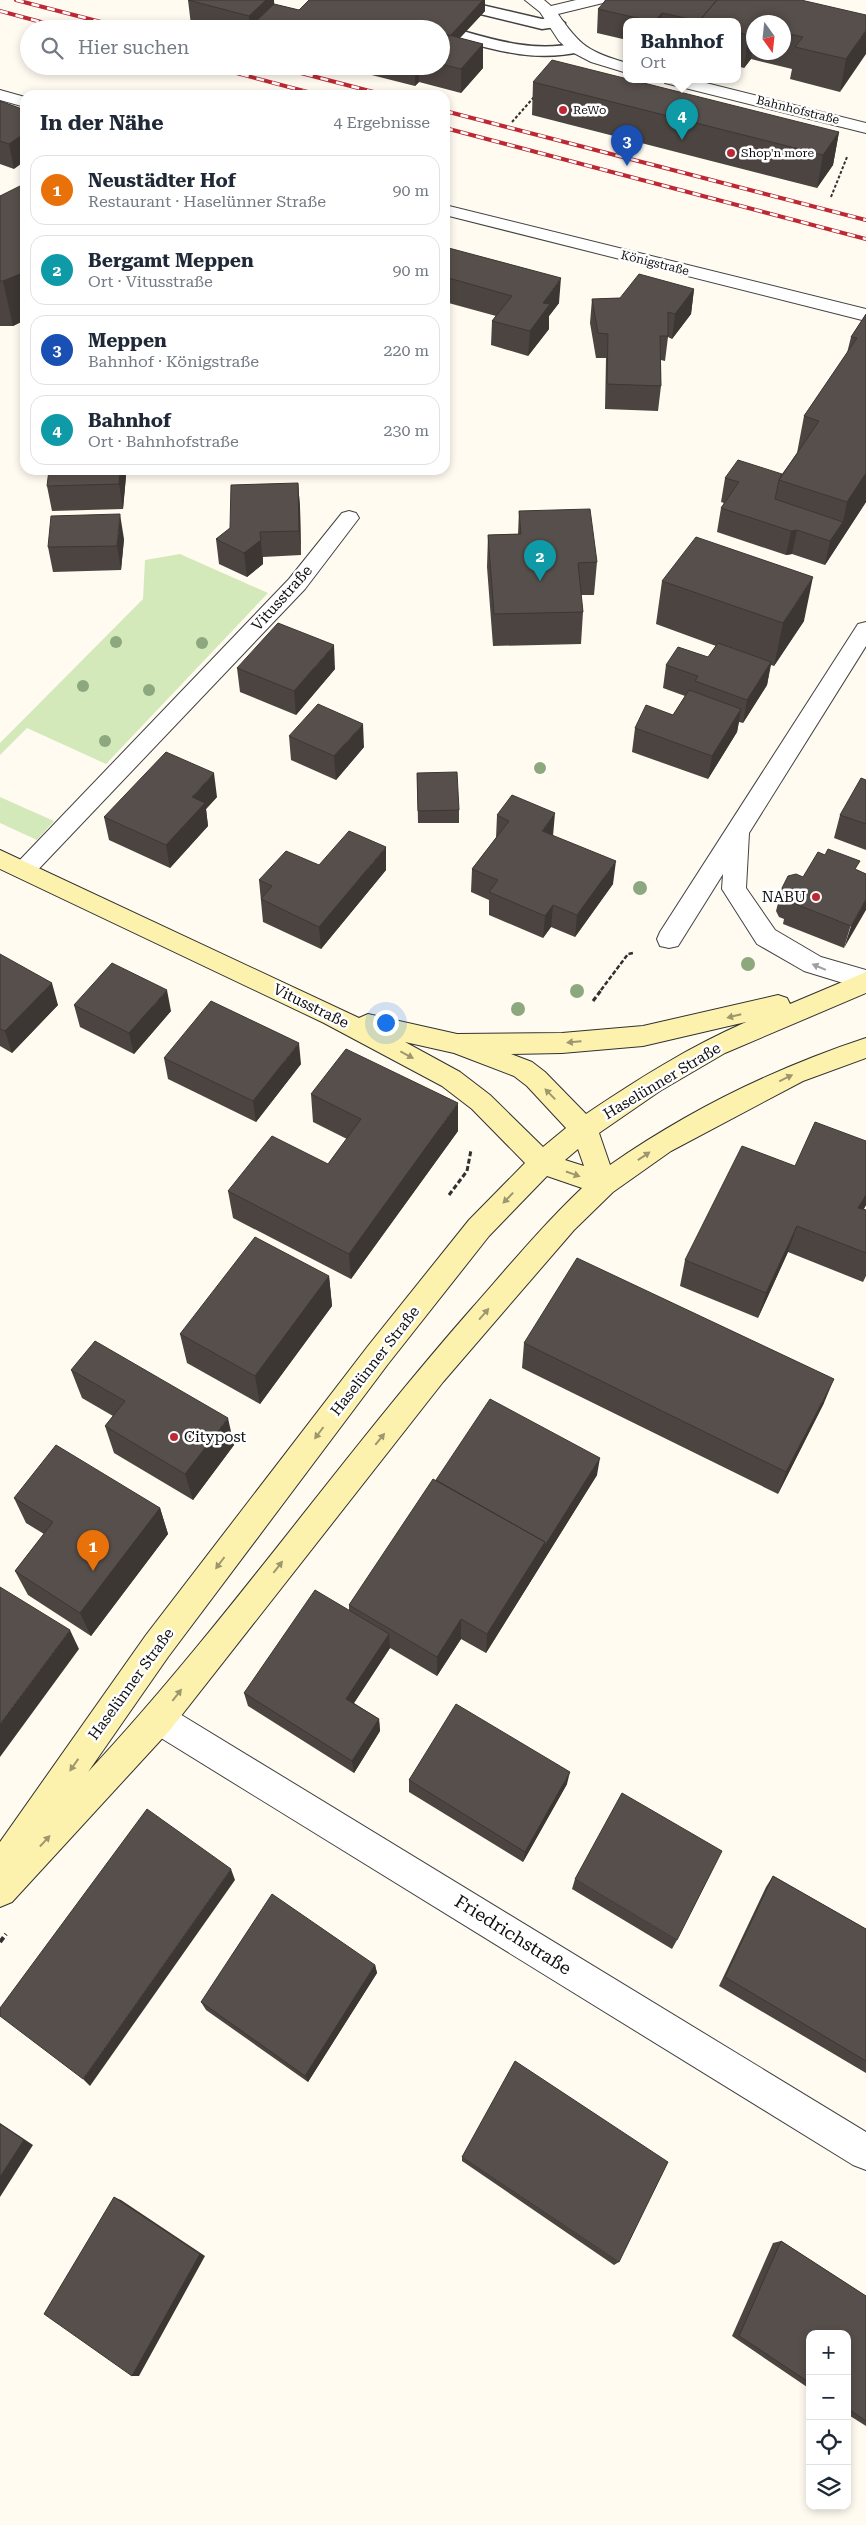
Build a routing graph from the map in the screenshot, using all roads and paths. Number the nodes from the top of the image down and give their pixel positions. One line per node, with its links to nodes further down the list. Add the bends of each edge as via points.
1 (440, 0): 4 (lane, via 533,22)
2 (533, 0): 4 (street)
3 (597, 0): 4 (street)
4 (553, 17): 6 (street)
5 (450, 33): 6 (lane, via 539,52 562,53)
6 (577, 48): 7 (street)
7 (623, 66)
8 (687, 83): 11 (street, Bahnhofstraße)
9 (0, 95): 10 (street)
10 (20, 101)
11 (866, 128)
12 (847, 157): 13 (path)
13 (831, 197)
14 (450, 211): 15 (street, Königstraße)
15 (866, 315)
16 (349, 518): 20 (street, Vitusstraße, via 297,584)
17 (866, 629): 18 (street)
18 (737, 832): 21 (street); 22 (street, one-way to 18, via 813,964 766,937 734,889)
19 (0, 859): 20 (street, Vitusstraße)
20 (24, 870): 24 (street, Vitusstraße)
21 (668, 939): 23 (path, via 628,954)
22 (866, 981): 25 (street, one-way to 25, via 643,1036 562,1043); 27 (street, Haselünner Straße, via 716,1046)
23 (592, 1002)
24 (333, 1016): 25 (street); 28 (street, Vitusstraße, one-way to 28, via 451,1079 481,1102)
25 (457, 1044): 27 (street, one-way to 25, via 523,1069)
26 (863, 1053): 29 (street, one-way to 26, via 662,1144 730,1106 794,1074)
27 (584, 1129): 28 (street, Haselünner Straße); 29 (street)
28 (542, 1163): 29 (street, Vitusstraße, one-way to 29); 31 (street, Haselünner Straße, one-way to 31, via 479,1228 378,1355 157,1646)
29 (604, 1184): 30 (street, one-way to 29, via 433,1373 564,1222)
30 (159, 1719): 32 (street, one-way to 30); 33 (street, Friedrichstraße)
31 (0, 1870)
32 (0, 1890)
33 (866, 2152)

